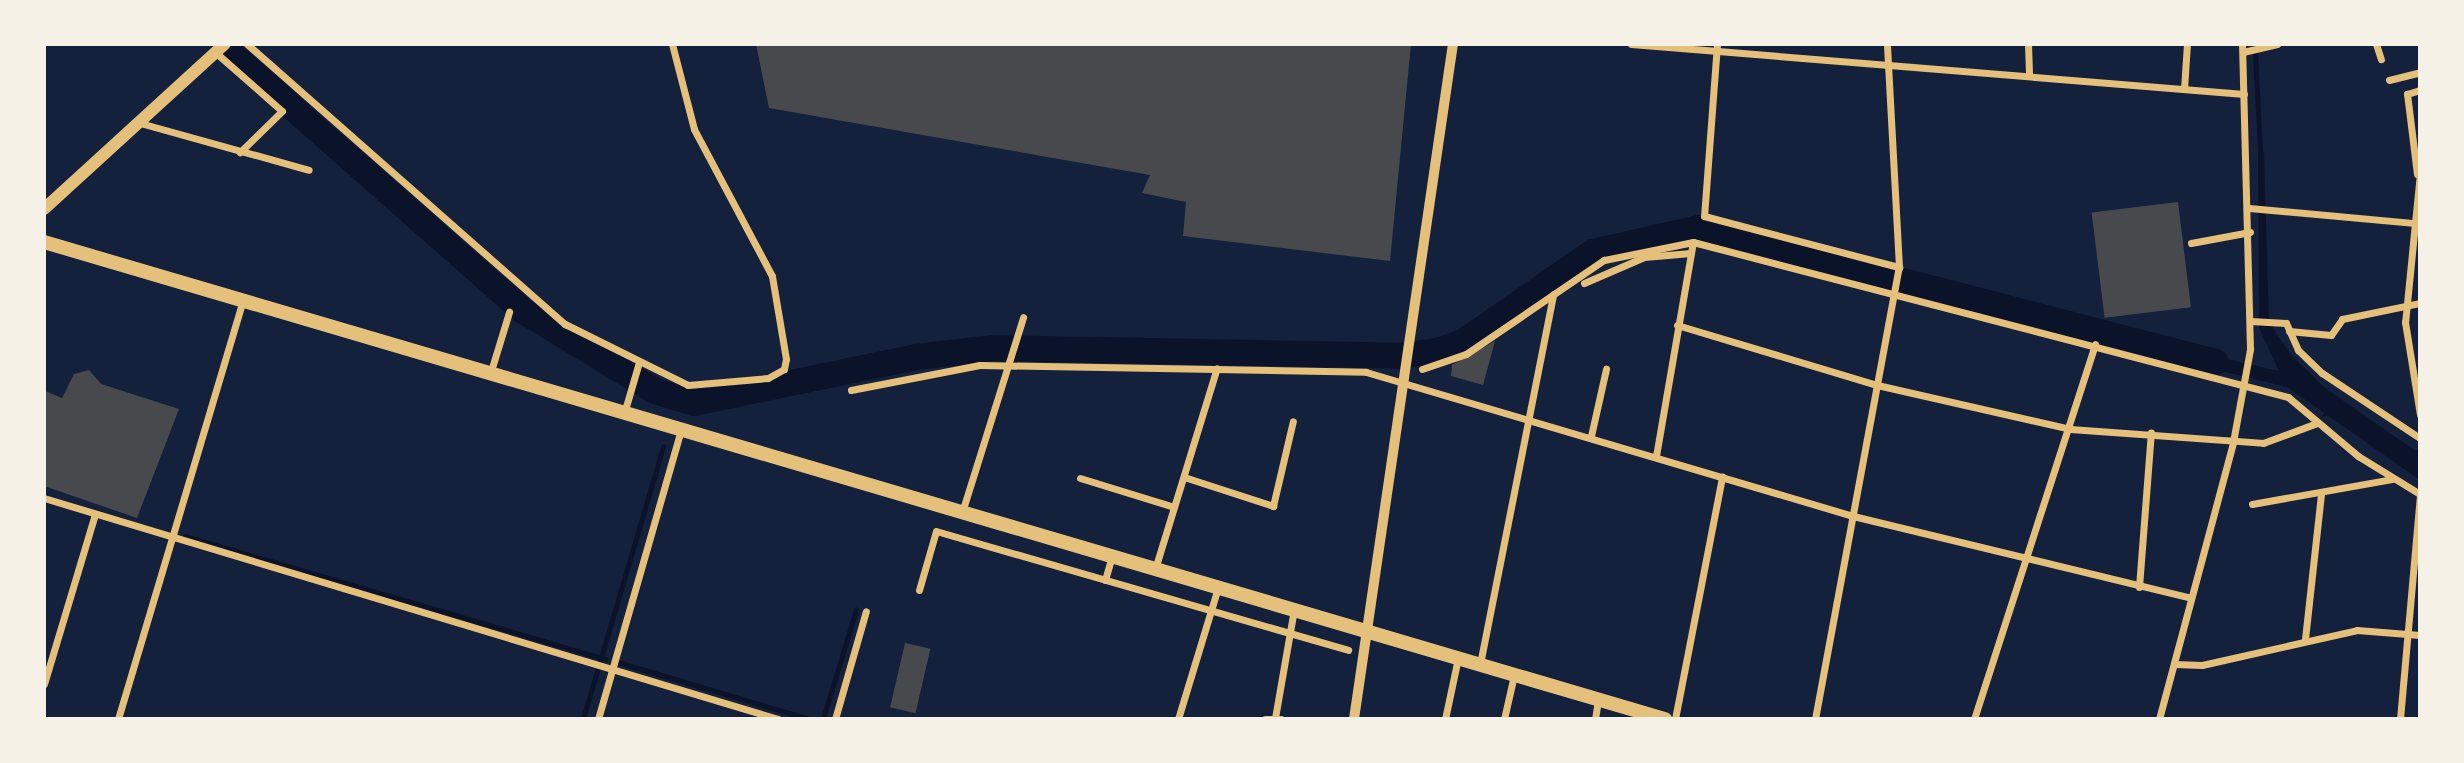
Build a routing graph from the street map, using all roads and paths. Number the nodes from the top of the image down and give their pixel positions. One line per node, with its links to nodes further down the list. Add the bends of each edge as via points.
1 (247, 44): 48 (street, via 565,324)
2 (672, 44): 48 (street, via 694,129 772,276 786,359 784,369 768,378 713,388 688,385)
3 (1453, 44): 53 (street)
4 (1631, 44): 13 (street)
5 (1717, 44): 13 (street)
6 (1888, 44): 15 (street)
7 (2028, 44): 17 (street)
8 (2188, 44): 19 (street)
9 (2277, 44): 12 (street)
10 (2376, 44): 14 (street)
11 (220, 48): 22 (main road); 23 (street, via 282,111)
12 (2245, 49): 21 (street)
13 (1716, 53): 15 (street); 34 (street, via 1704,216)
14 (2381, 59)
15 (1890, 69): 17 (street); 34 (street)
16 (2420, 72): 18 (street)
17 (2029, 75): 19 (street)
18 (2389, 80)
19 (2184, 89): 21 (street)
20 (2420, 90): 25 (street, via 2407,94)
21 (2244, 94): 26 (street)
22 (137, 122): 23 (street); 27 (main road)
23 (240, 152): 24 (street)
24 (309, 170)
25 (2419, 173): 28 (street)
26 (2252, 208): 28 (street); 29 (street)
27 (44, 209)
28 (2415, 223): 40 (street)
29 (2250, 232): 32 (street); 43 (street)
30 (44, 242): 38 (main road)
31 (1693, 242): 33 (street); 36 (street); 37 (street, via 1616,256)
32 (2191, 243)
33 (1691, 253): 35 (street, via 1644,257); 44 (street)
34 (1898, 269): 36 (street)
35 (1584, 283)
36 (1895, 290): 46 (street); 55 (street)
37 (1553, 294): 50 (street, via 1466,354); 59 (street)
38 (243, 299): 52 (main road); 81 (street)
39 (2420, 303): 40 (street)
40 (2407, 304): 45 (street, via 2342,320 2331,335); 58 (street)
41 (509, 312): 52 (street)
42 (1023, 317): 47 (street)
43 (2254, 321): 45 (street, via 2279,323); 54 (street)
44 (1677, 325): 55 (street); 68 (street)
45 (2289, 331): 66 (street, via 2322,373)
46 (2095, 344): 54 (street); 63 (street)
47 (1009, 362): 49 (street); 56 (street); 78 (street)
48 (637, 365): 57 (street)
49 (1217, 368): 53 (street, via 1366,372); 69 (street)
50 (1422, 369)
51 (1605, 369): 65 (street)
52 (491, 371): 57 (main road)
53 (1407, 379): 59 (street); 93 (street)
54 (2246, 383): 61 (street, via 2288,397); 67 (street)
55 (1877, 384): 63 (street); 80 (street)
56 (851, 390)
57 (625, 410): 62 (main road)
58 (2420, 415)
59 (1528, 417): 65 (street); 100 (street)
60 (1293, 421): 69 (street, via 1273,506)
61 (2317, 424): 67 (street, via 2263,443); 72 (street)
62 (682, 427): 78 (main road); 102 (street)
63 (2070, 429): 64 (street); 83 (street)
64 (2151, 432): 67 (street); 87 (street)
65 (1591, 436): 68 (street)
66 (2420, 438)
67 (2233, 442): 89 (street)
68 (1656, 456): 70 (street)
69 (1184, 477): 77 (street)
70 (1722, 477): 80 (street); 118 (street)
71 (1080, 478): 77 (street)
72 (2392, 480): 73 (street); 74 (street)
73 (2321, 494): 76 (street); 97 (street)
74 (2420, 494): 95 (street)
75 (44, 498): 79 (street)
76 (2252, 504)
77 (1174, 507): 84 (street)
78 (963, 509): 82 (main road)
79 (95, 514): 81 (street); 104 (street)
80 (1853, 516): 83 (street); 119 (street)
81 (173, 537): 102 (street); 107 (street)
82 (1112, 556): 84 (main road); 85 (street)
83 (2027, 562): 87 (street); 120 (street)
84 (1155, 569): 86 (main road)
85 (1105, 580): 88 (street, via 936,531); 91 (street)
86 (1218, 587): 90 (main road); 91 (street)
87 (2139, 587): 89 (street)
88 (919, 590)
89 (2191, 598): 101 (street)
90 (1294, 609): 93 (main road); 94 (street)
91 (1209, 610): 94 (street); 111 (street)
92 (866, 611): 110 (street)
93 (1370, 630): 99 (main road); 113 (street)
94 (1290, 634): 98 (street); 106 (street)
95 (2408, 634): 96 (street); 97 (street, via 2357,630); 122 (street)
96 (2420, 635)
97 (2305, 639): 101 (street, via 2202,665)
98 (1348, 650)
99 (1459, 657): 100 (main road); 114 (street)
100 (1480, 664): 103 (main road)
101 (2174, 664): 121 (street)
102 (613, 670): 108 (street); 109 (street)
103 (1514, 674): 105 (main road); 115 (street)
104 (44, 684)
105 (1598, 699): 116 (street); 117 (main road)
106 (1278, 718): 112 (street)
107 (118, 719)
108 (598, 719)
109 (778, 719)
110 (835, 719)
111 (1178, 719)
112 (1265, 719)
113 (1354, 719)
114 (1445, 719)
115 (1504, 719)
116 (1595, 719)
117 (1665, 719)
118 (1675, 719)
119 (1815, 719)
120 (1974, 719)
121 (2159, 719)
122 (2400, 719)

